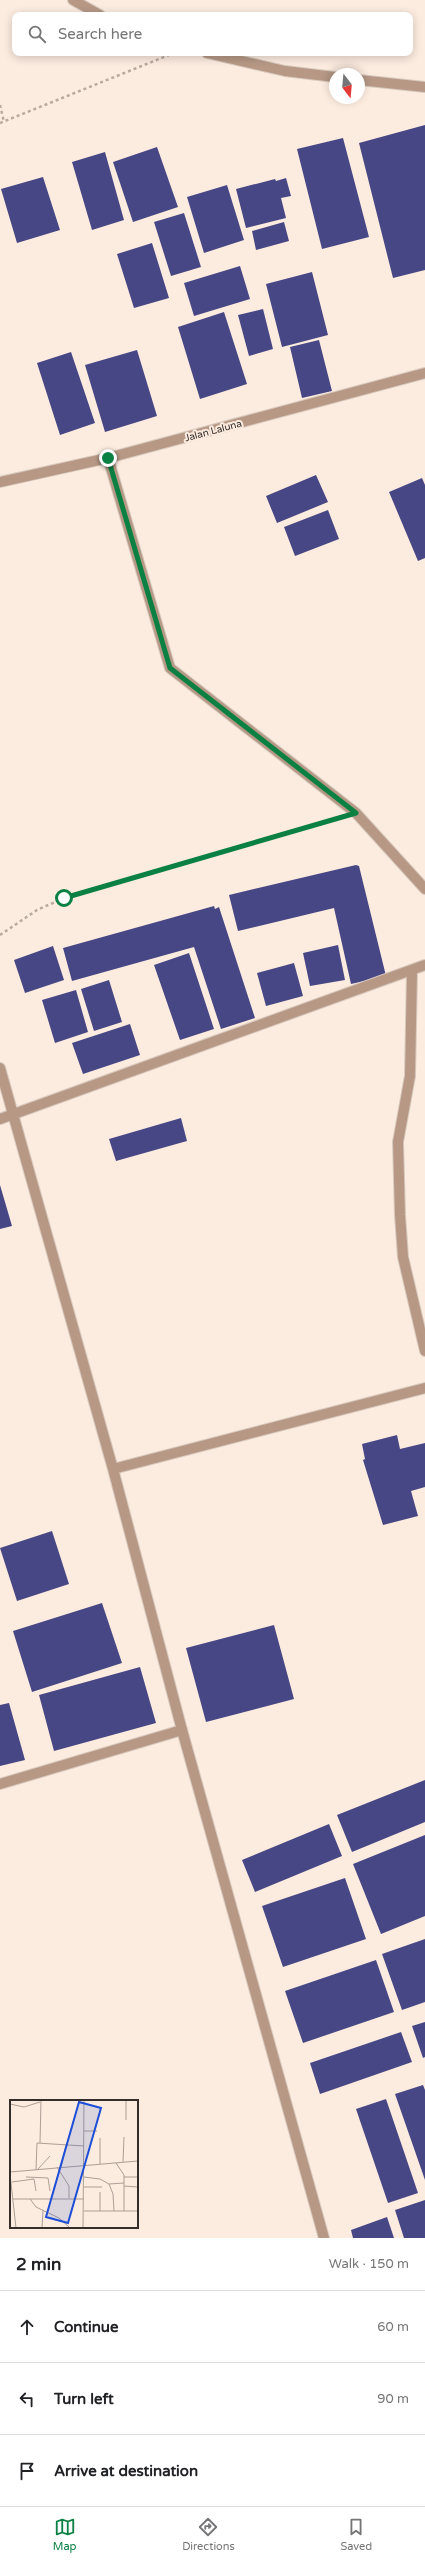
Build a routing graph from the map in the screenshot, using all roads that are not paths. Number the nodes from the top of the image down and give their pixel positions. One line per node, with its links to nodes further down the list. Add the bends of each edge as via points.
1 (73, 0): 2 (street)
2 (95, 12)
3 (220, 56): 4 (street, via 285,71)
4 (329, 76)
5 (365, 81): 6 (street)
6 (425, 87)
7 (425, 373): 8 (street, Jalan Laluna)
8 (108, 458): 9 (street, Jalan Laluna); 10 (street, via 170,668 356,813)
9 (0, 482)
10 (425, 888)
11 (425, 965): 12 (street)
12 (412, 971): 14 (street); 16 (street, via 410,1076 398,1142 400,1215 403,1257)
13 (0, 1068): 14 (street)
14 (13, 1113): 15 (street); 18 (street)
15 (0, 1119)
16 (425, 1351)
17 (425, 1388): 18 (street)
18 (113, 1469): 19 (street)
19 (182, 1730): 20 (street); 21 (street)
20 (0, 1784)
21 (324, 2238)

